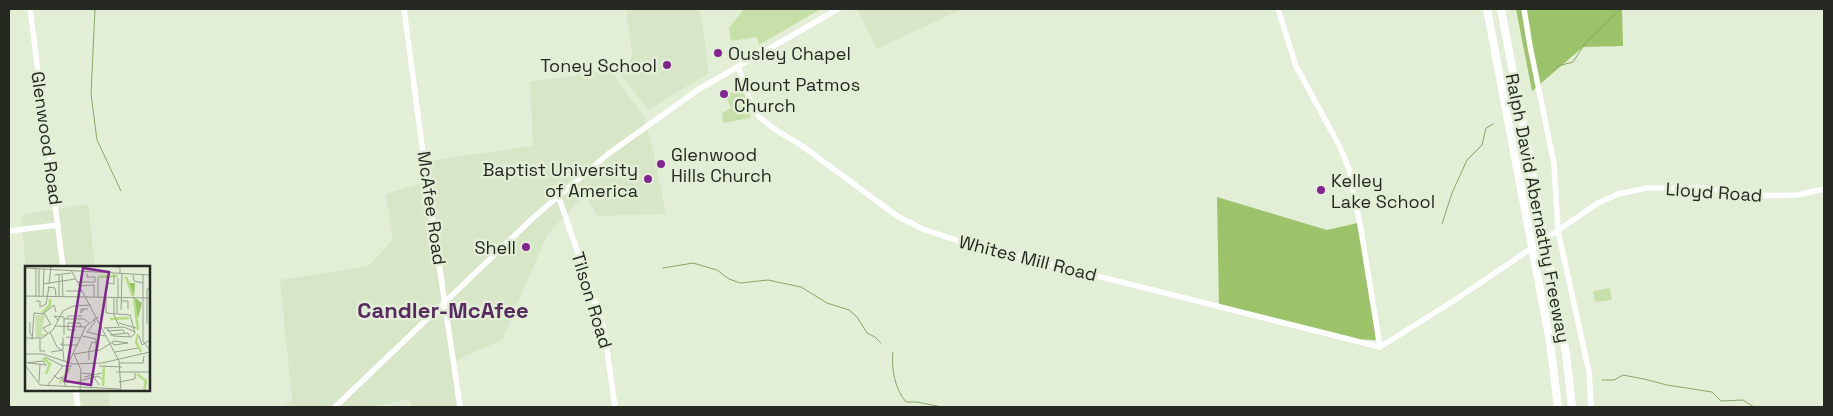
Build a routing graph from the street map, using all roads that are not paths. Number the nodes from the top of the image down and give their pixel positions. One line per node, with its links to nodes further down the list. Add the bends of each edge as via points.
1 (30, 9): 11 (street, Glenwood Road)
2 (404, 9): 15 (street, McAfee Road)
3 (838, 9): 8 (street)
4 (1278, 9): 16 (street, via 1296,66 1349,169)
5 (1488, 9): 22 (highway, Ralph David Abernathy Freeway, via 1550,342)
6 (1501, 9): 23 (highway, Ralph David Abernathy Freeway, via 1560,318)
7 (1524, 9): 13 (street, via 1554,164)
8 (738, 66): 10 (street, via 634,135); 16 (street, Whites Mill Road, via 760,118 911,225 962,242)
9 (1824, 189): 13 (street, Lloyd Road, via 1757,196 1706,188 1636,189 1598,203)
10 (558, 195): 15 (street); 21 (street, Tilson Road, via 604,329)
11 (58, 225): 12 (street); 14 (street, Glenwood Road)
12 (9, 231)
13 (1556, 232): 16 (street, Lloyd Road); 24 (street, via 1590,372)
14 (63, 266)
15 (446, 301): 19 (street); 20 (street, McAfee Road)
16 (1380, 347)
17 (76, 391): 18 (street)
18 (78, 407)
19 (335, 407)
20 (460, 407)
21 (615, 407)
22 (1558, 407)
23 (1572, 407)
24 (1592, 407)

